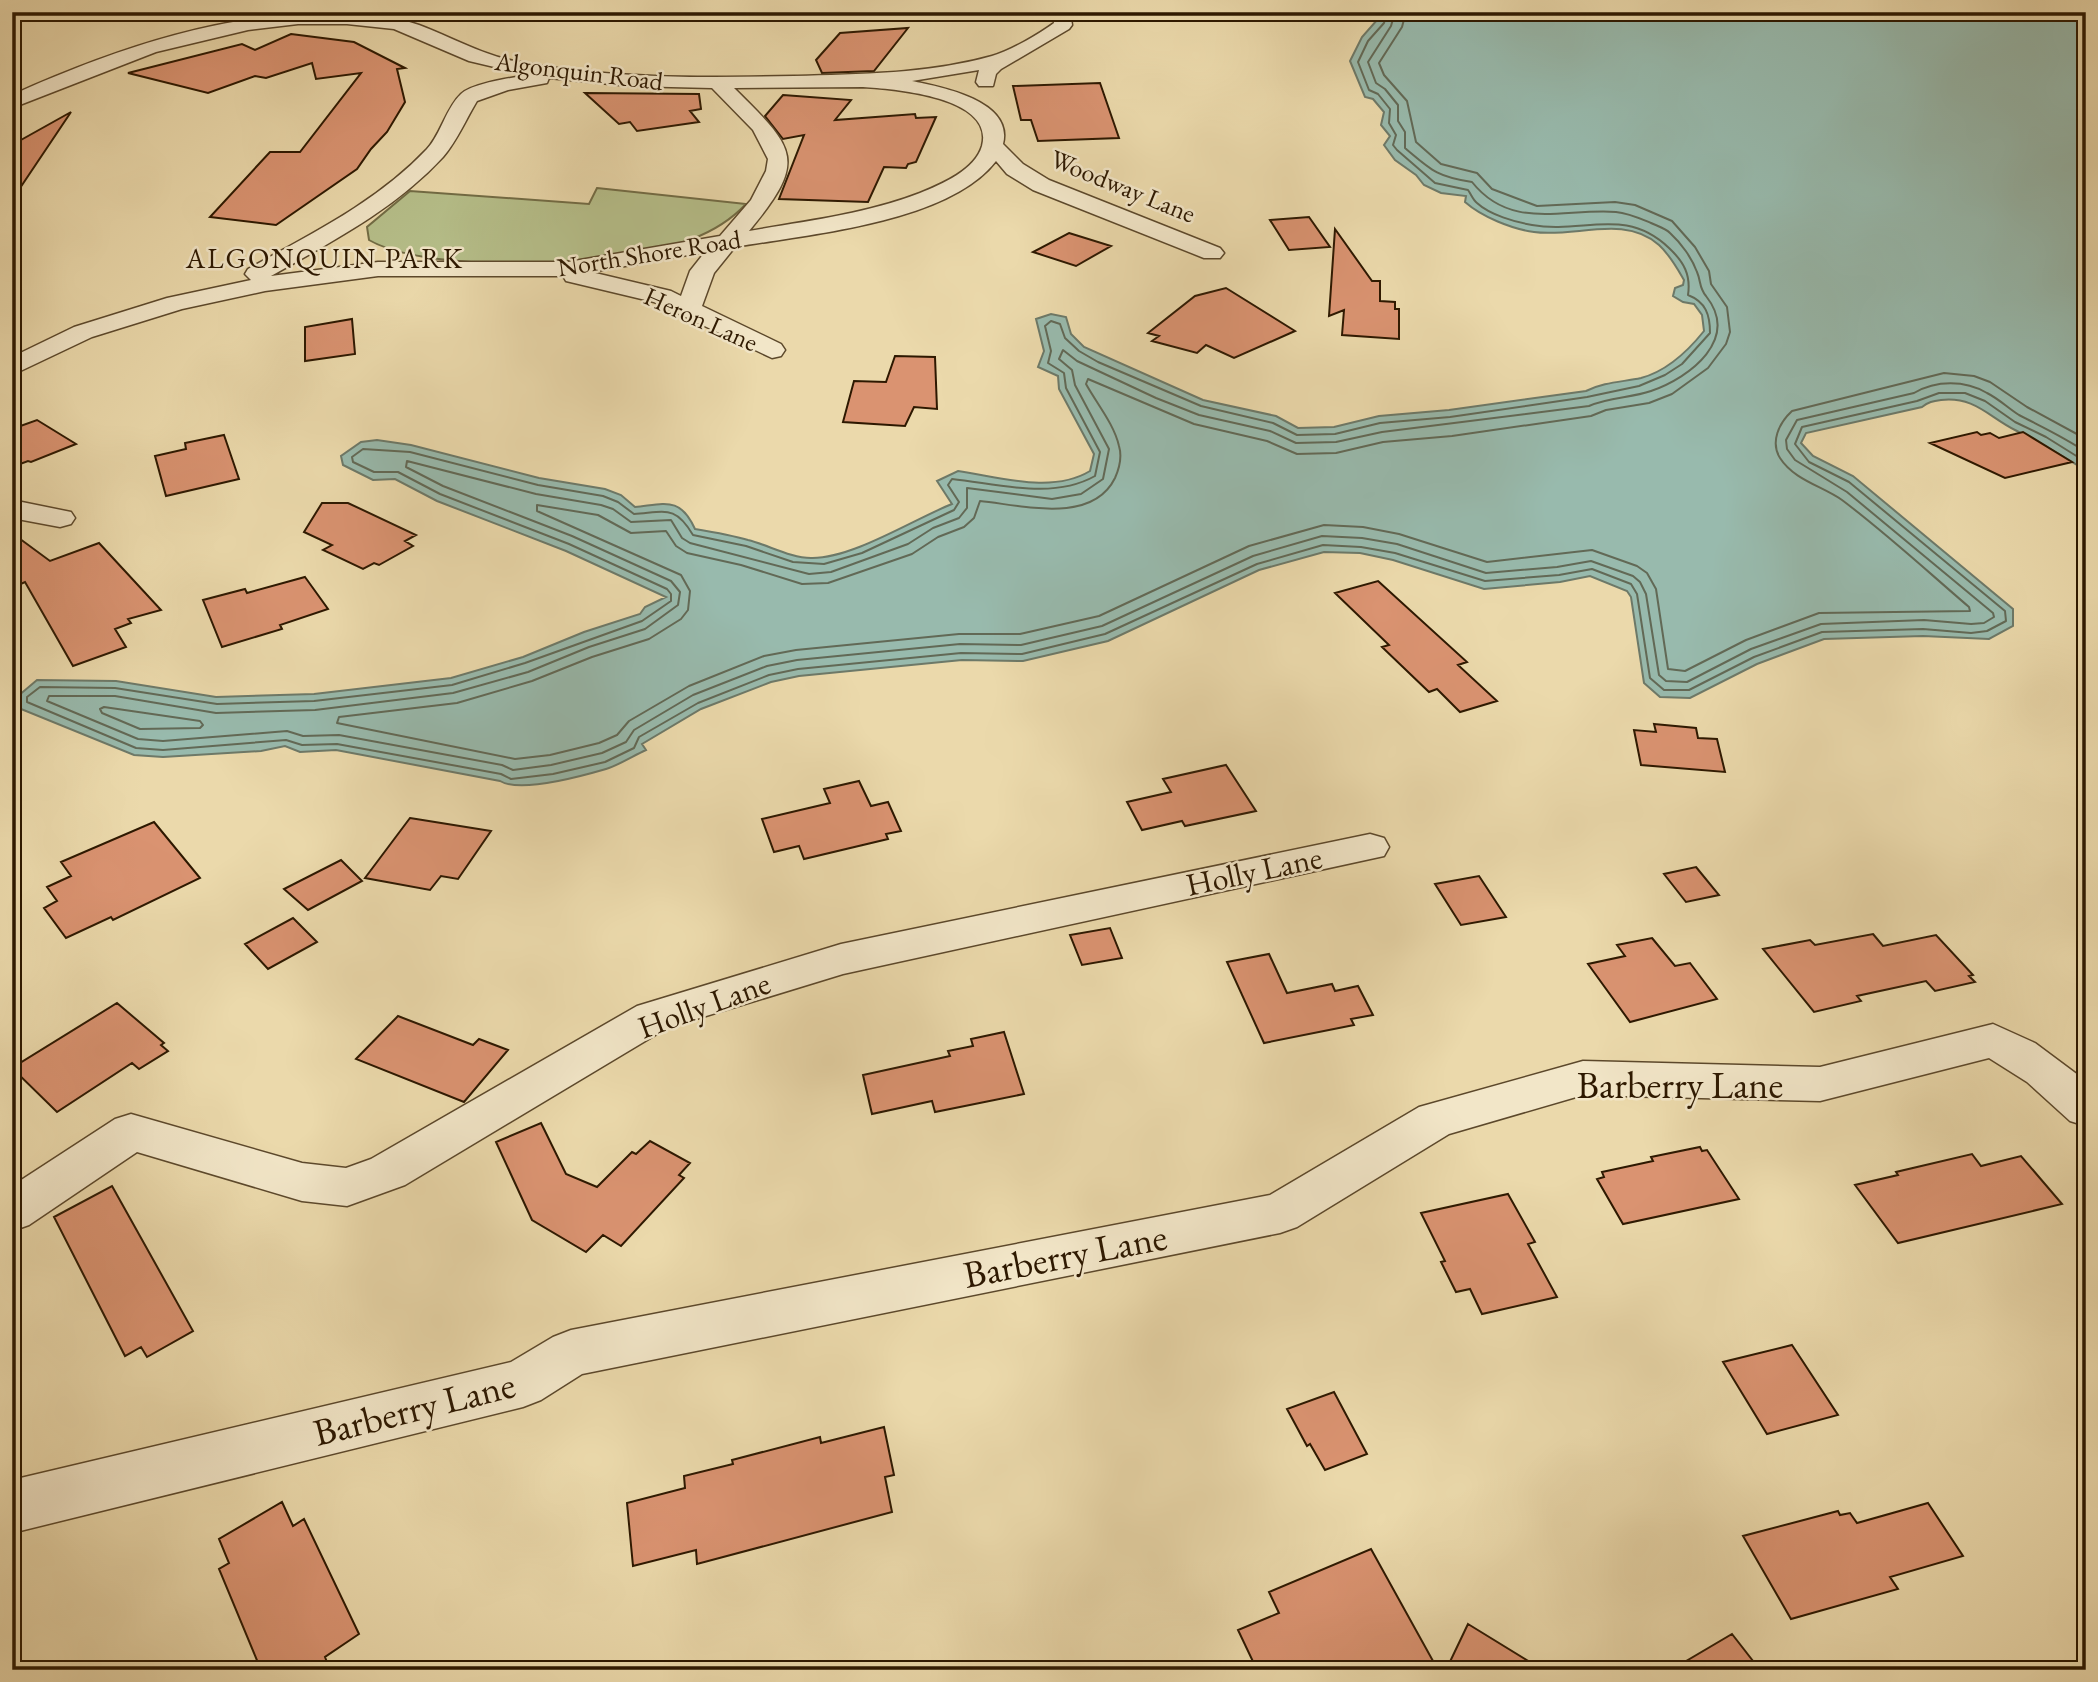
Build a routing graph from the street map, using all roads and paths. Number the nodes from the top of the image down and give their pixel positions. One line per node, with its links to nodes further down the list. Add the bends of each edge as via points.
1 (298, 12): 5 (street)
2 (421, 12): 6 (street)
3 (1061, 12): 8 (street, via 1063,25 1054,32)
4 (262, 17): 5 (street, Algonquin Road); 13 (street, Algonquin Road, via 142,51)
5 (322, 18): 6 (street, Algonquin Road)
6 (367, 20): 7 (street, Algonquin Road)
7 (440, 33): 9 (street, Algonquin Road, via 502,65); 12 (street, via 456,55)
8 (997, 61): 10 (street, Algonquin Road); 14 (street, via 986,73)
9 (568, 75): 11 (street, Algonquin Road); 12 (street, via 485,90)
10 (863, 82): 11 (street, Algonquin Road); 14 (street, via 944,95)
11 (718, 83): 18 (street, via 761,126 779,159 761,202)
12 (463, 86): 21 (street, via 452,131 394,191 305,249)
13 (12, 102)
14 (988, 116): 15 (street)
15 (993, 145): 16 (street, Woodway Lane); 17 (street, North Shore Road, via 982,164)
16 (1015, 169): 17 (street, Woodway Lane); 19 (street, Woodway Lane, via 1068,197)
17 (942, 192): 18 (street, North Shore Road, via 857,219)
18 (732, 239): 20 (street, North Shore Road, via 612,263); 22 (street, via 702,271)
19 (1212, 253)
20 (548, 270): 21 (street, North Shore Road, via 378,269); 22 (street, Heron Lane, via 662,296)
21 (214, 294): 23 (street, North Shore Road)
22 (690, 307): 25 (street, Heron Lane)
23 (70, 337): 24 (street); 26 (street, North Shore Road)
24 (12, 344)
25 (772, 350)
26 (12, 367)
27 (12, 509): 28 (street)
28 (60, 518)
29 (1370, 847): 31 (street, Holly Lane, via 841,959 652,1017 387,1172 347,1187 302,1182 131,1132)
30 (2086, 1108): 32 (street, Barberry Lane, via 2031,1059 1993,1040 1820,1084 1583,1078 1435,1119 1280,1213 571,1353 523,1383)
31 (12, 1211)
32 (12, 1507)

